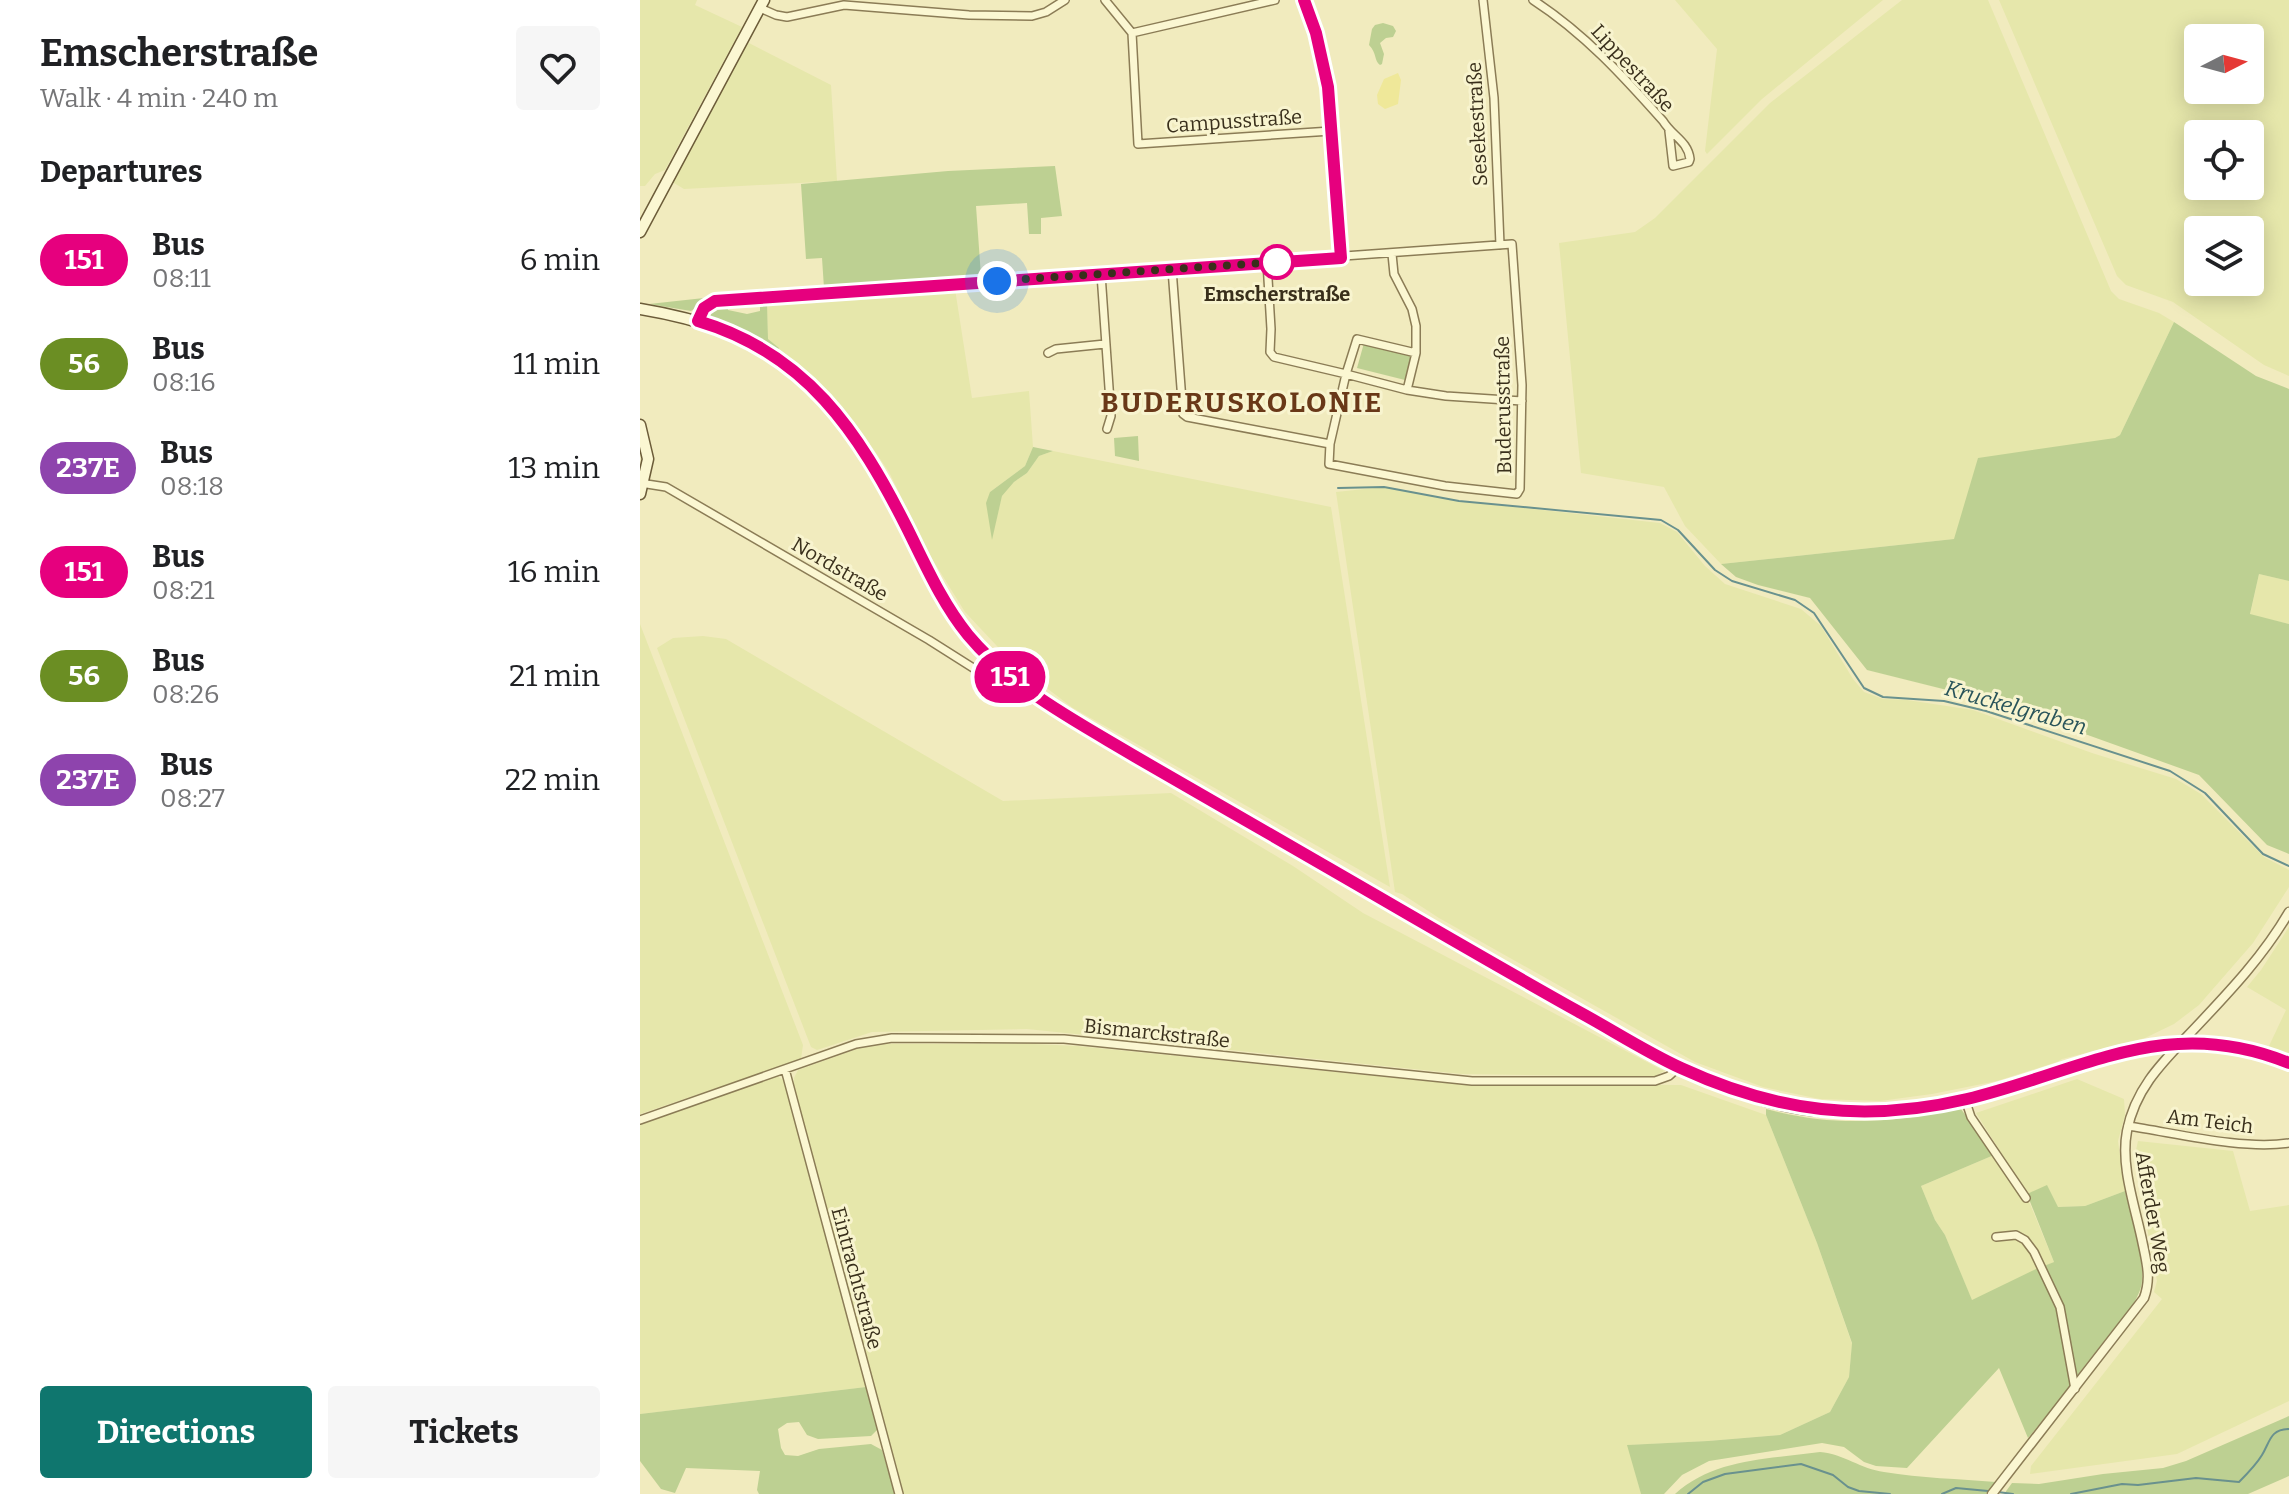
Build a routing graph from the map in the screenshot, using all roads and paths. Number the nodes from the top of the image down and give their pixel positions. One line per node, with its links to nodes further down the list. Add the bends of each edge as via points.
1 (1065, 0): 7 (street, via 1046,12 1021,17 844,5 787,17)
2 (1105, 0): 8 (street)
3 (1275, 0): 8 (street)
4 (1304, 0): 9 (street, via 1328,87)
5 (1483, 0): 12 (street, Sesekestraße, via 1494,98)
6 (1533, 0): 10 (street, Lippestraße, via 1575,29)
7 (762, 4): 11 (main road)
8 (1132, 33): 9 (street, Campusstraße, via 1138,144)
9 (1331, 131): 14 (street)
10 (1669, 131): 10 (street, Lippestraße, via 1689,149 1689,162 1673,166)
11 (640, 232)
12 (1500, 245): 13 (street); 25 (street, Buderusstraße, via 1512,244)
13 (1392, 254): 14 (street); 22 (street, via 1394,274 1415,318)
14 (1341, 258): 15 (street)
15 (1267, 262): 16 (street); 23 (street, via 1271,355)
16 (1172, 269): 17 (street); 28 (street, via 1183,414)
17 (1101, 274): 19 (street, via 715,301); 20 (street)
18 (640, 309): 19 (main road)
19 (698, 321): 30 (main road, via 773,354 835,411 868,457 944,600 985,654)
20 (1105, 344): 21 (street); 27 (street, via 1111,416)
21 (1048, 353)
22 (1416, 353): 23 (street, via 1357,339); 24 (street)
23 (1346, 374): 24 (street); 28 (street)
24 (1407, 390): 25 (street)
25 (1522, 401): 28 (street, Buderusstraße, via 1520,489 1514,495 1329,464)
26 (640, 425): 29 (main road, via 648,459)
27 (1107, 429)
28 (1330, 444)
29 (641, 486): 30 (street, Nordstraße, via 666,487 1008,690)
30 (1015, 681): 34 (main road, via 1054,709)
31 (2289, 912): 32 (street, Afferder Weg, via 2253,964)
32 (2180, 1042): 33 (main road, via 2241,1048); 36 (main road, via 2124,1051); 38 (street, Afferder Weg, via 2143,1088)
33 (2289, 1063)
34 (1679, 1067): 35 (street, Bismarckstraße, via 1655,1081 1472,1081 1064,1039 892,1038 856,1044); 36 (main road, via 1735,1090 1819,1111 1886,1111)
35 (785, 1069): 37 (street, Bismarckstraße); 43 (street, Eintrachtstraße)
36 (1965, 1099): 40 (street, via 1971,1117)
37 (640, 1120)
38 (2128, 1126): 39 (street, Am Teich, via 2231,1141); 42 (street, Afferder Weg, via 2129,1178 2149,1285 2140,1306)
39 (2289, 1143)
40 (2026, 1198)
41 (1996, 1237): 42 (street, via 2016,1235 2034,1252 2060,1307)
42 (2075, 1389): 44 (street, Afferder Weg)
43 (899, 1494)
44 (1992, 1494)

